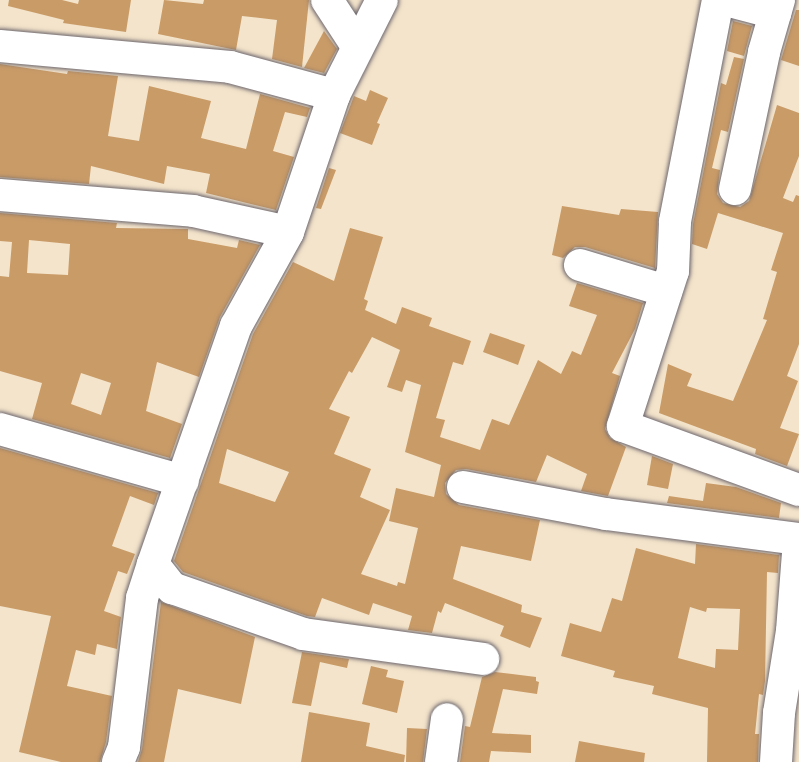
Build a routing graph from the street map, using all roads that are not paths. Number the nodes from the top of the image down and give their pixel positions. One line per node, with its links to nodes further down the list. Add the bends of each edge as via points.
1 (327, 0): 7 (street)
2 (382, 0): 7 (street)
3 (718, 0): 13 (street)
4 (726, 0): 5 (street)
5 (777, 6): 9 (street)
6 (0, 46): 8 (street, via 230,68)
7 (357, 46): 8 (street)
8 (334, 95): 11 (street)
9 (735, 189)
10 (0, 195): 11 (street, via 192,211)
11 (288, 232): 15 (street, via 236,326)
12 (580, 265): 13 (street)
13 (666, 291): 17 (street, via 623,426)
14 (0, 429): 15 (street)
15 (183, 481): 19 (street)
16 (463, 487): 18 (street, via 606,514)
17 (799, 490)
18 (799, 539): 24 (street)
19 (153, 564): 20 (street, via 172,588 303,634); 22 (street, via 142,598 124,747)
20 (483, 659)
21 (447, 719): 23 (street)
22 (118, 762)
23 (441, 762)
24 (776, 762)

